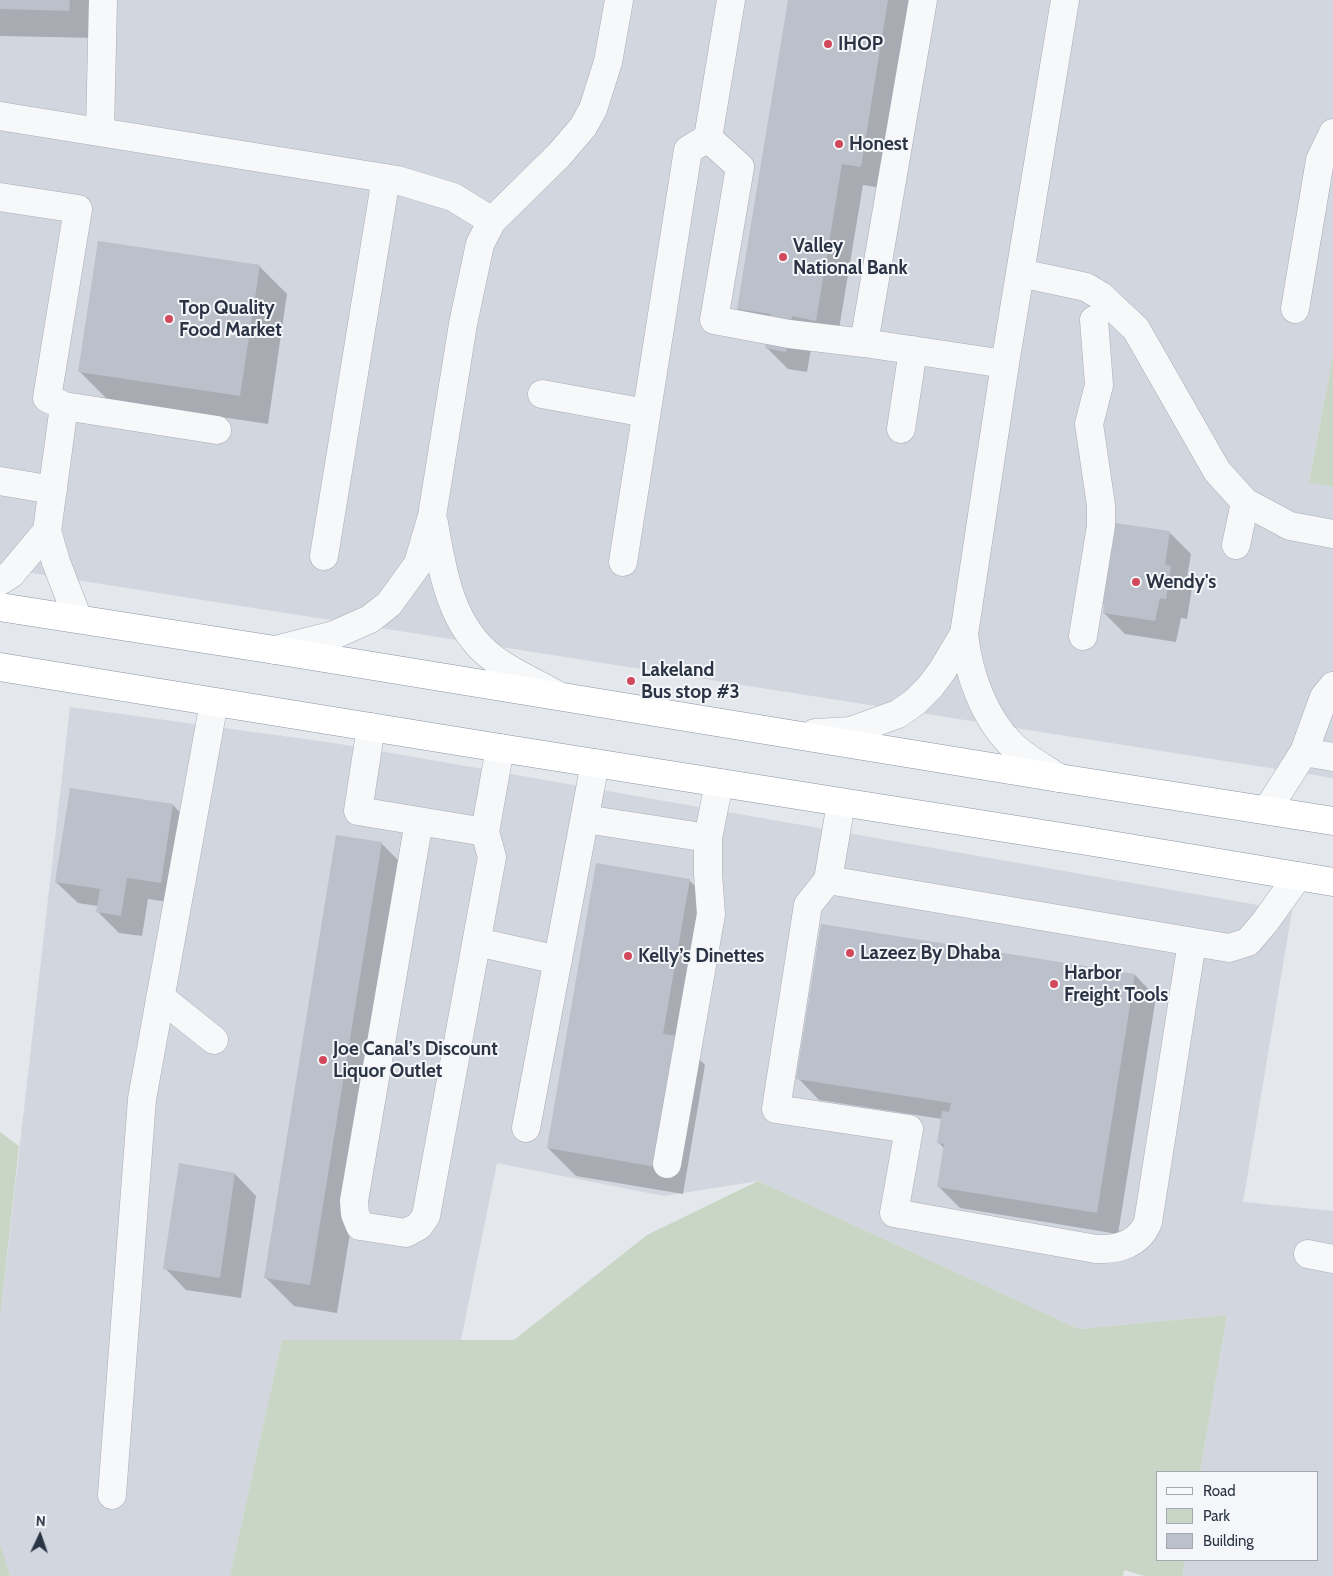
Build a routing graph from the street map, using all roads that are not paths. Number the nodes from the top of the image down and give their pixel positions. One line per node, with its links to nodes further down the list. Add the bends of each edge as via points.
1 (103, 0): 7 (lane)
2 (619, 0): 13 (lane, via 608,62 593,109 583,127)
3 (731, 0): 9 (lane)
4 (923, 0): 17 (lane)
5 (1065, 0): 14 (lane)
6 (0, 116): 7 (lane)
7 (100, 132): 11 (lane)
8 (1333, 133): 10 (lane)
9 (708, 138): 17 (lane, via 740,167 714,320); 23 (lane, via 688,150)
10 (1327, 162): 16 (lane)
11 (386, 178): 13 (lane, via 453,197); 33 (lane)
12 (0, 197): 21 (lane, via 78,209 47,398)
13 (492, 221): 29 (lane, via 480,244 463,324)
14 (1020, 273): 15 (lane, via 1086,287); 19 (lane)
15 (1097, 308): 22 (lane); 28 (lane, via 1136,330 1217,471); 39 (lane, via 1099,385 1089,424 1102,526)
16 (1295, 309)
17 (864, 343): 18 (lane)
18 (913, 350): 19 (lane); 24 (lane)
19 (1005, 364): 38 (lane)
20 (542, 394): 23 (lane)
21 (64, 406): 25 (lane); 27 (lane)
22 (1076, 407)
23 (646, 413): 34 (lane)
24 (901, 429)
25 (217, 430)
26 (0, 481): 27 (lane)
27 (53, 490): 30 (lane)
28 (1245, 502): 31 (lane, via 1290,526); 32 (lane)
29 (432, 516): 40 (lane, via 418,564 389,604 370,619 334,635); 43 (lane, via 449,591 466,628 493,659)
30 (47, 531): 35 (lane, via 11,574); 37 (lane)
31 (1333, 534)
32 (1236, 545)
33 (324, 556)
34 (622, 562)
35 (0, 581)
36 (0, 608): 37 (highway)
37 (78, 619): 40 (highway)
38 (964, 634): 46 (lane, via 930,687 898,714 851,731); 51 (lane, via 966,656 979,695 999,730 1013,746)
39 (1083, 636)
40 (275, 650): 43 (highway)
41 (0, 667): 44 (highway)
42 (1333, 686): 48 (lane, via 1324,697)
43 (557, 695): 46 (highway)
44 (214, 702): 45 (highway); 66 (lane)
45 (371, 727): 47 (highway); 57 (lane, via 358,811)
46 (789, 734): 51 (highway)
47 (500, 748): 50 (highway); 58 (lane)
48 (1304, 752): 49 (lane); 54 (lane)
49 (1333, 757)
50 (595, 763): 52 (highway); 55 (lane)
51 (1060, 778): 54 (highway)
52 (718, 783): 53 (highway); 59 (lane)
53 (841, 803): 60 (highway); 61 (lane)
54 (1267, 810): 56 (highway)
55 (585, 819): 59 (lane); 65 (lane)
56 (1333, 820)
57 (419, 821): 58 (lane); 63 (lane, via 354,1201 354,1214 360,1226 406,1234 419,1226 426,1216)
58 (485, 832): 63 (lane, via 492,857)
59 (708, 838): 69 (lane, via 711,914)
60 (1298, 876): 62 (highway); 64 (lane, via 1248,942 1229,948)
61 (828, 880): 64 (lane); 64 (lane, via 808,905 776,1109 909,1129 894,1213 1096,1249 1128,1244 1140,1236 1148,1222)
62 (1333, 882)
63 (477, 942): 65 (lane)
64 (1192, 942)
65 (558, 960): 68 (lane)
66 (160, 997): 67 (lane); 70 (lane, via 142,1099)
67 (214, 1040)
68 (526, 1128)
69 (667, 1164)
70 (112, 1495)

